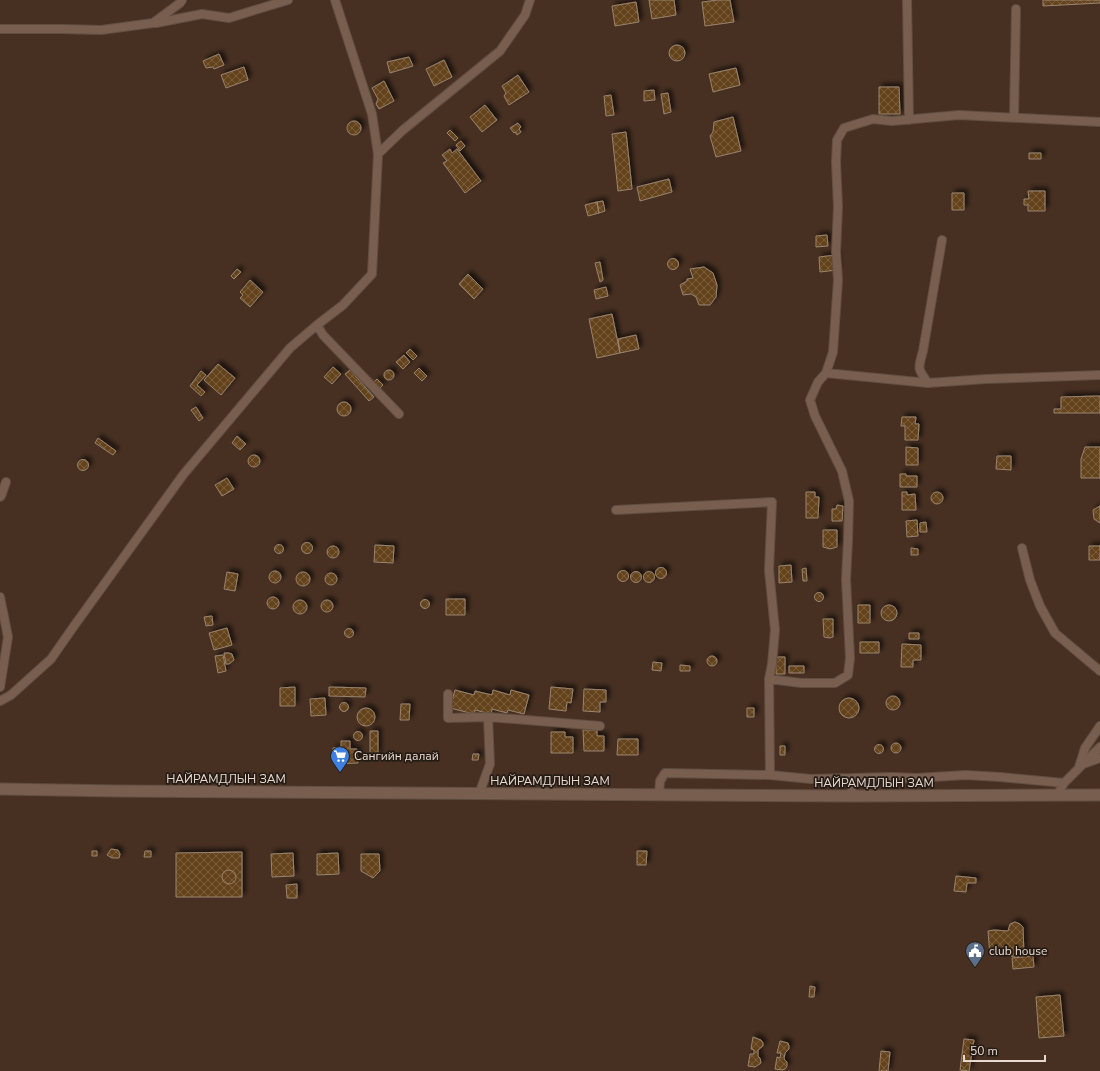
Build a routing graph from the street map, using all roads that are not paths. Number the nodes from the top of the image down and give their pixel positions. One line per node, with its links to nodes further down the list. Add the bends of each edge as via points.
1 (182, 0): 9 (street)
2 (288, 0): 9 (street, via 229,18 202,14)
3 (335, 0): 14 (street, via 372,114)
4 (523, 0): 8 (street)
5 (530, 0): 8 (street)
6 (907, 0): 12 (street)
7 (1016, 8): 11 (street)
8 (525, 15): 14 (street, via 500,51 403,130)
9 (153, 23): 10 (street, via 101,30)
10 (0, 29)
11 (1014, 117): 12 (street, via 959,115); 13 (street)
12 (909, 120): 17 (street, via 873,119 844,128 837,140 838,280 834,352)
13 (1100, 122)
14 (378, 154): 16 (street, via 372,274 343,305)
15 (942, 240): 19 (street, via 918,367)
16 (317, 325): 20 (street, via 323,335); 30 (street, via 290,348 183,475 51,659 11,695)
17 (826, 374): 19 (street); 27 (street, via 818,382 810,400 815,416 842,471 849,501 846,579 850,658 848,676 835,683 801,683)
18 (1100, 375): 19 (street)
19 (928, 383)
20 (399, 414)
21 (6, 482): 22 (street)
22 (0, 497)
23 (616, 510): 27 (street, via 772,502 769,570 775,630)
24 (1022, 548): 26 (street, via 1040,606 1055,633)
25 (0, 597): 28 (street, via 8,636)
26 (1100, 671)
27 (769, 679): 37 (street)
28 (0, 686)
29 (448, 694): 31 (street, via 448,718)
30 (0, 701)
31 (488, 717): 32 (street); 41 (street, via 490,764)
32 (600, 726)
33 (1100, 726): 36 (street, via 1085,748)
34 (1100, 747): 36 (street)
35 (1100, 758): 36 (street)
36 (1081, 766): 39 (street)
37 (770, 775): 38 (street, via 811,779); 42 (street, via 665,773 660,781)
38 (853, 778): 39 (street, via 916,778 966,774); 45 (street)
39 (1064, 783): 43 (street)
40 (0, 789): 41 (main road, НАЙРАМДЛЫН ЗАМ)
41 (479, 794): 42 (main road, НАЙРАМДЛЫН ЗАМ)
42 (659, 795): 45 (main road, НАЙРАМДЛЫН ЗАМ)
43 (1057, 795): 44 (main road, НАЙРАМДЛЫН ЗАМ); 45 (main road, НАЙРАМДЛЫН ЗАМ)
44 (1100, 795)
45 (851, 796)

